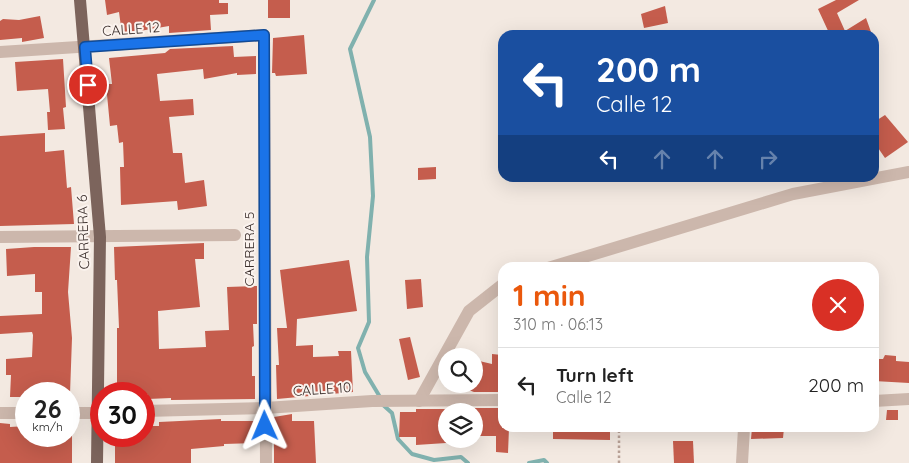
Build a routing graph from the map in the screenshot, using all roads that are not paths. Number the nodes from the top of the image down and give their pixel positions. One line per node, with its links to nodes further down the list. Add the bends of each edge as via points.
1 (80, 0): 3 (main road, CARRERA 6)
2 (264, 35): 3 (street, CALLE 12); 18 (street, CARRERA 5)
3 (85, 47): 4 (street, CALLE 12); 10 (main road, CARRERA 6)
4 (0, 52)
5 (909, 172): 6 (street)
6 (879, 178)
7 (856, 182): 11 (street, via 793,194)
8 (235, 235): 10 (street)
9 (0, 236): 10 (street)
10 (100, 237): 13 (main road, CARRERA 6)
11 (568, 262)
12 (498, 288): 16 (street, via 469,311)
13 (100, 382)
14 (909, 399): 17 (street)
15 (498, 400): 16 (street, CALLE 10)
16 (419, 401): 18 (street, CALLE 10)
17 (879, 402)
18 (264, 408): 19 (street, CALLE 10); 25 (street, CARRERA 5)
19 (155, 412)
20 (0, 413): 21 (street)
21 (15, 413)
22 (744, 432): 26 (street)
23 (98, 447): 24 (main road, CARRERA 6)
24 (97, 463)
25 (266, 463)
26 (742, 463)

